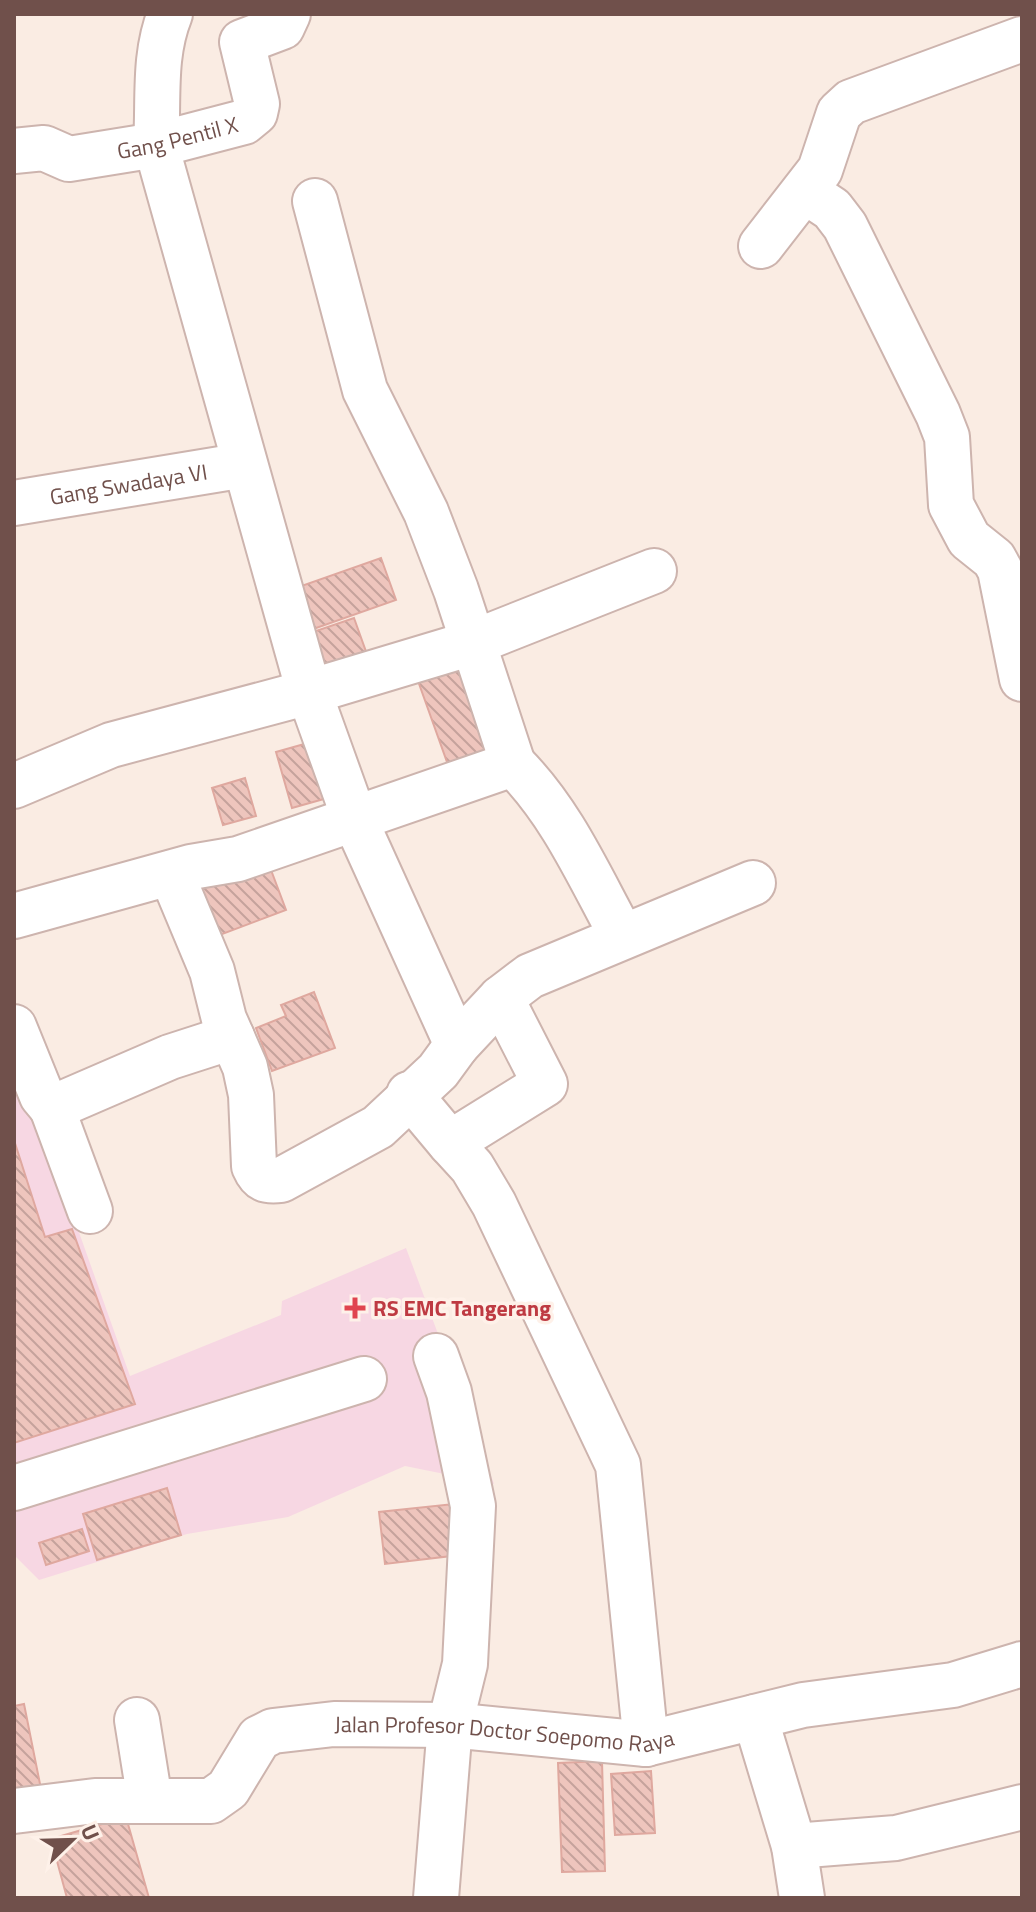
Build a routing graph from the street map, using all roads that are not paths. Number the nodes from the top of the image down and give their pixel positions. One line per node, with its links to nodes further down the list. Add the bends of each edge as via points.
1 (170, 14): 4 (street, via 157,62)
2 (288, 14): 4 (street, Gang Pentil X, via 282,27 242,42 257,104 251,119)
3 (1022, 39): 6 (street, via 851,102 839,113 820,170)
4 (156, 145): 5 (street, Gang Pentil X, via 69,159 44,148); 9 (street)
5 (14, 151)
6 (805, 191): 8 (street); 13 (street, via 832,209 845,226 938,414 947,437 951,505 969,539 1000,570)
7 (315, 201): 12 (street, via 365,390 426,512)
8 (761, 246)
9 (245, 465): 10 (street, Gang Swadaya VI); 14 (street)
10 (14, 503)
11 (654, 571): 12 (street)
12 (472, 643): 14 (street); 15 (street)
13 (1022, 679)
14 (309, 692): 16 (street, via 111,745); 17 (street)
15 (513, 764): 17 (street); 21 (street, via 541,792)
16 (14, 786)
17 (355, 820): 18 (street, via 238,859); 25 (street)
18 (171, 873): 20 (street); 24 (street, via 212,971)
19 (753, 883): 21 (street)
20 (14, 916)
21 (622, 936): 22 (street, via 530,976)
22 (501, 998): 25 (street); 28 (street, via 552,1083)
23 (14, 1027): 27 (street)
24 (232, 1037): 26 (street, via 251,1095 254,1166 268,1182 281,1180 378,1127); 27 (street, via 170,1057)
25 (457, 1045): 26 (street, via 438,1071)
26 (409, 1094): 28 (street)
27 (52, 1108): 29 (street)
28 (450, 1143): 37 (street, via 494,1204 618,1465)
29 (90, 1211)
30 (436, 1356): 36 (street, via 449,1392 473,1506 465,1664)
31 (364, 1379): 32 (street)
32 (14, 1488)
33 (1022, 1664): 34 (street, Jalan Profesor Doctor Soepomo Raya, via 953,1685 803,1705)
34 (755, 1717): 37 (street, Jalan Profesor Doctor Soepomo Raya); 41 (street)
35 (137, 1720): 38 (street)
36 (450, 1725): 37 (street, Jalan Profesor Doctor Soepomo Raya); 38 (street, Jalan Profesor Doctor Soepomo Raya, via 334,1724 273,1731 259,1738 228,1789 211,1801); 42 (street)
37 (646, 1744)
38 (150, 1801): 40 (street, Jalan Profesor Doctor Soepomo Raya, via 95,1801)
39 (1022, 1807): 41 (street, via 896,1838)
40 (14, 1811)
41 (794, 1846): 43 (street)
42 (436, 1898)
43 (802, 1898)

